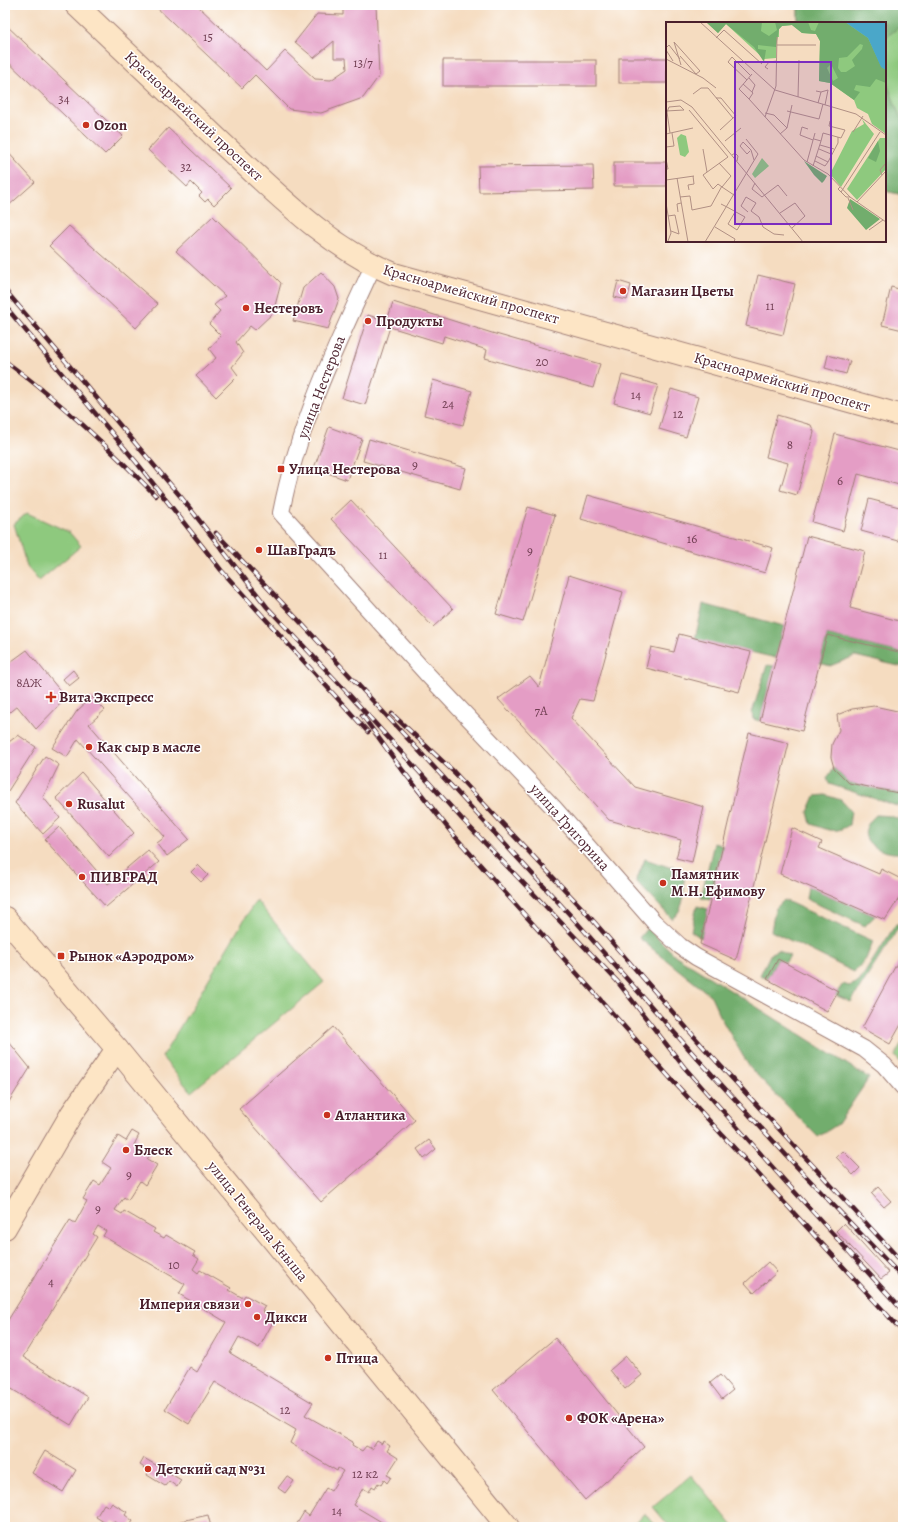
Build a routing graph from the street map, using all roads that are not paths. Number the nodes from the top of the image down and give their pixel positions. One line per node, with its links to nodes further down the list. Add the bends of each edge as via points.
1 (76, 5): 2 (street, Красноармейский проспект, via 259,177 326,236)
2 (373, 266): 3 (street, Красноармейский проспект); 4 (street, улица Нестерова, via 306,419 287,482)
3 (903, 416)
4 (282, 513): 7 (street, улица Григорина, via 426,673 554,808 654,922 696,957 864,1049 884,1065)
5 (5, 918): 6 (street, улица Генерала Кныша)
6 (117, 1049): 8 (street, via 72,1113); 9 (street, улица Генерала Кныша)
7 (903, 1087)
8 (5, 1228)
9 (508, 1527)

